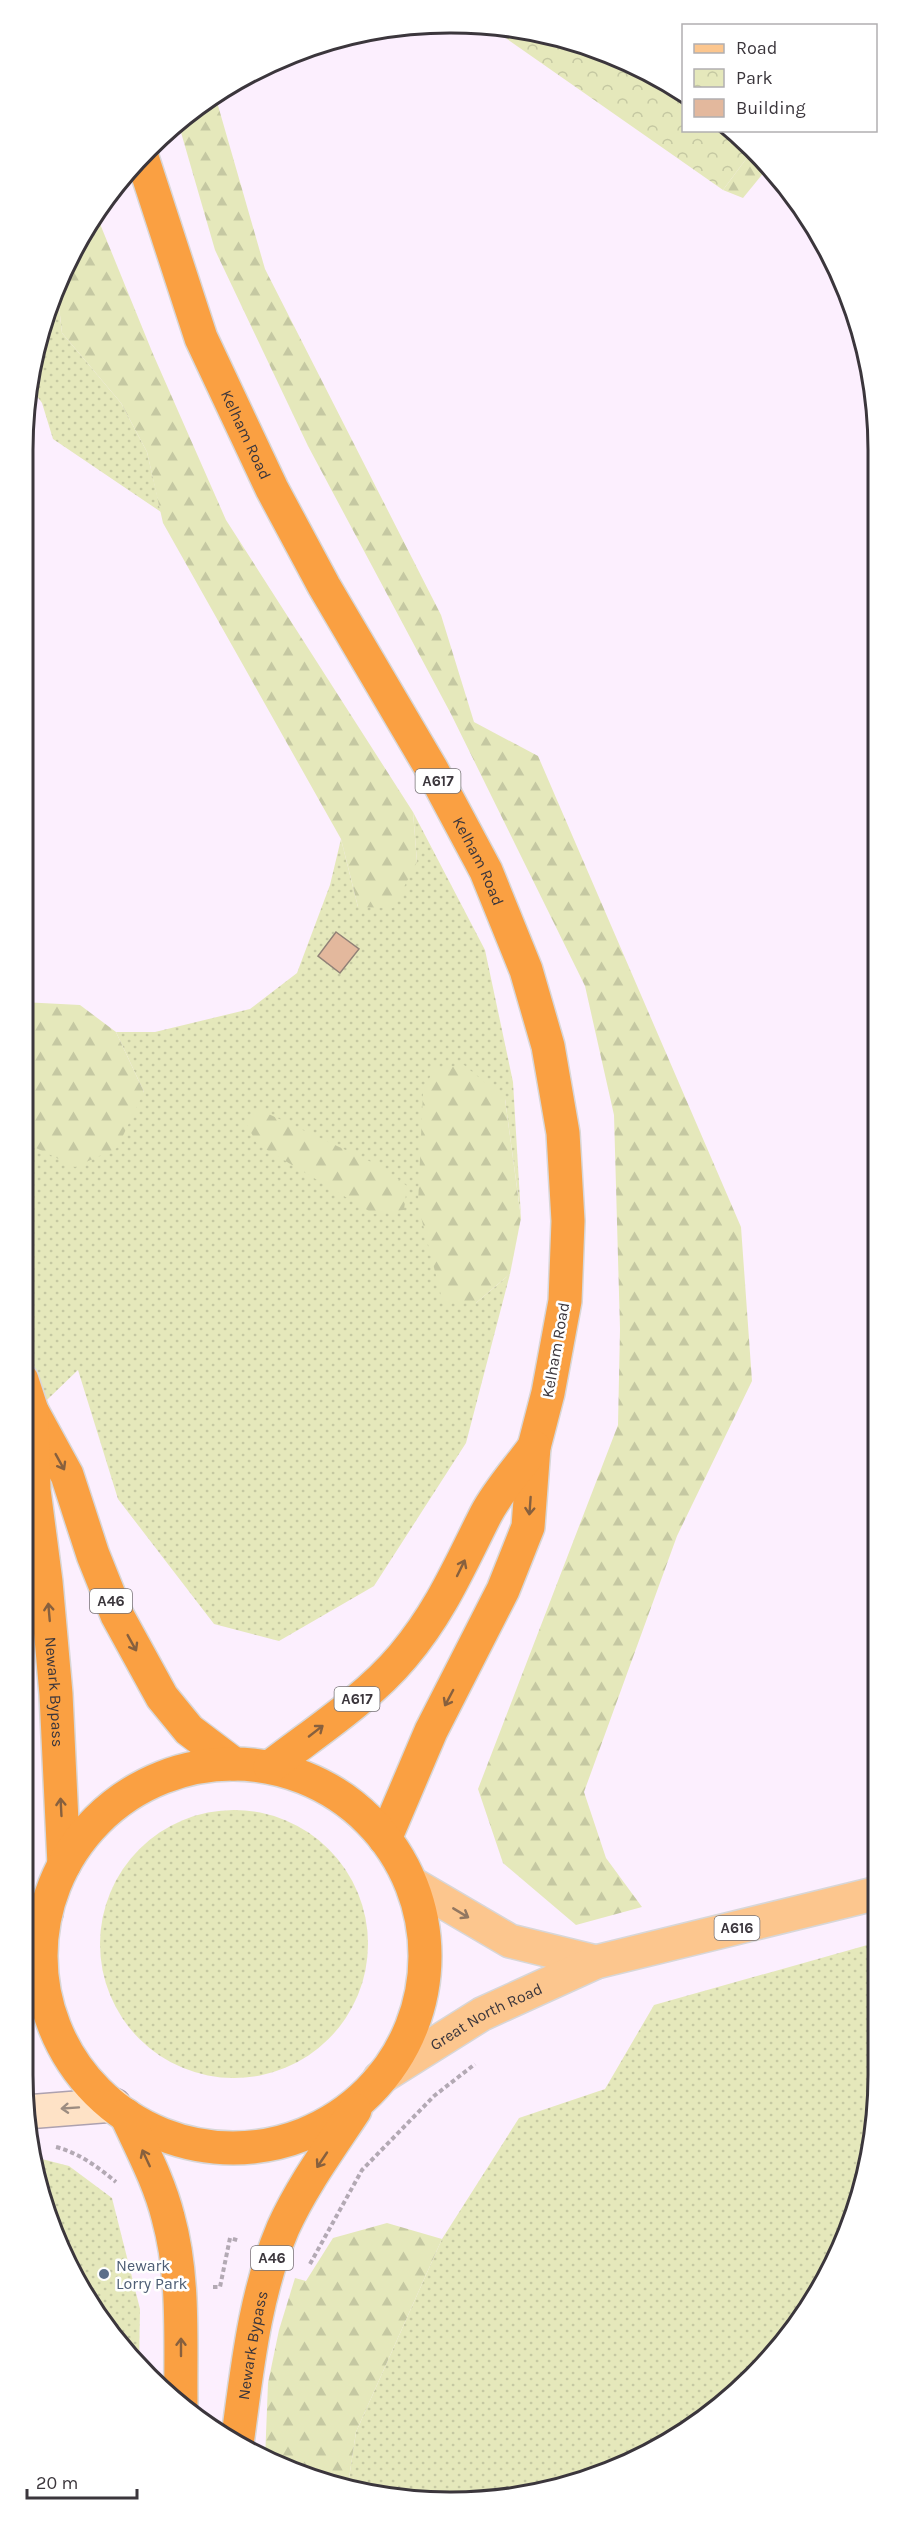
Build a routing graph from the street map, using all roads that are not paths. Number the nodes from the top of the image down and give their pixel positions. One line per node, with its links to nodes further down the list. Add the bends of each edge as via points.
1 (145, 166): 3 (highway, Kelham Road / A617, via 201,338 257,457 324,586 431,768 486,871 526,970 548,1046 563,1133 568,1221 565,1301)
2 (33, 1408): 5 (highway, Newark Bypass / A46, one-way to 5, via 67,1475 117,1615 162,1697 189,1730)
3 (534, 1447): 6 (highway, Kelham Road / A617, one-way to 3, via 376,1685 403,1656 454,1581 487,1512); 7 (highway, Kelham Road / A617, one-way to 7, via 528,1527 503,1590 431,1731)
4 (33, 1477): 8 (highway, Newark Bypass / A46, one-way to 4, via 55,1683)
5 (234, 1764): 6 (highway, Newark Bypass); 8 (highway, Newark Bypass, via 182,1771 135,1791 94,1823)
6 (270, 1767): 7 (highway, Newark Bypass, via 334,1792)
7 (385, 1839): 9 (highway, Newark Bypass)
8 (64, 1865): 11 (highway)
9 (411, 1883): 13 (main road, Great North Road / A616, one-way to 13, via 510,1941); 14 (highway, Newark Bypass, via 422,1923 422,1985 398,2053)
10 (868, 1895): 13 (main road, Great North Road / A616)
11 (46, 1913): 12 (main road); 15 (highway, via 42,1953 45,1993 57,2031 89,2082)
12 (33, 1934)
13 (596, 1962): 14 (main road, Great North Road / A616, via 483,2014)
14 (373, 2086): 15 (highway, via 351,2107 316,2128 258,2146 197,2144 158,2133); 18 (highway, Newark Bypass / A46, one-way to 18, via 315,2171 284,2226 250,2342)
15 (120, 2110): 16 (main road, one-way to 16); 17 (highway, one-way to 15, via 178,2286 169,2219 152,2172)
16 (35, 2112)
17 (181, 2393)
18 (238, 2434)

